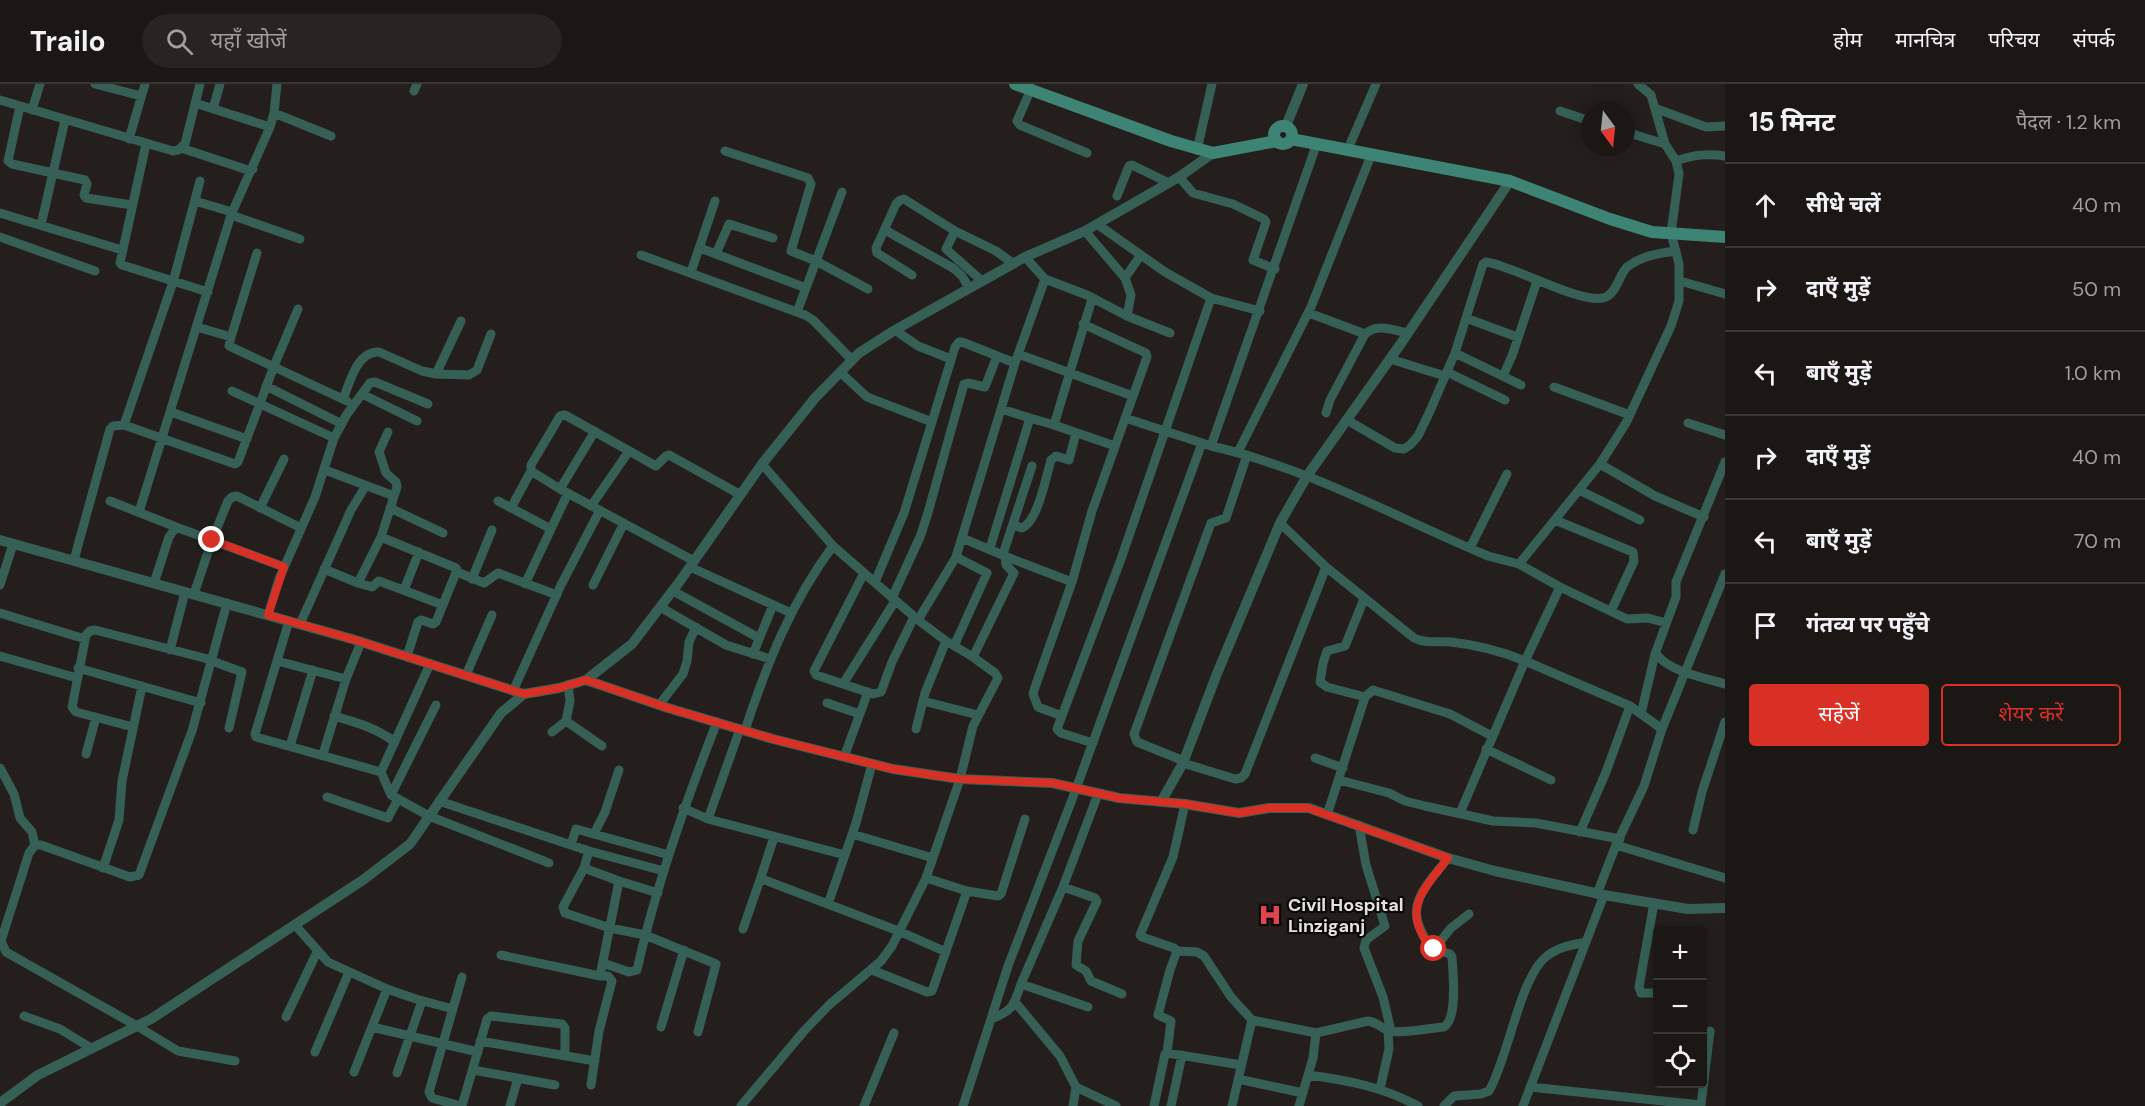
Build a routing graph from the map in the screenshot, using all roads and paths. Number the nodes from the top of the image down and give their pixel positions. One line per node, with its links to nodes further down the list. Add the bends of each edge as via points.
1 (40, 84): 19 (street)
2 (95, 84): 13 (street)
3 (145, 84): 13 (street)
4 (200, 84): 15 (street)
5 (220, 84): 17 (street)
6 (277, 84): 21 (street)
7 (1015, 84): 12 (main road)
8 (1212, 84): 37 (street)
9 (1303, 84): 24 (street)
10 (1376, 84): 36 (street)
11 (1638, 84): 18 (street, via 1652,95)
12 (1031, 89): 37 (main road); 39 (street, via 1017,121 1020,125)
13 (141, 96): 29 (street)
14 (0, 100): 16 (street)
15 (195, 103): 17 (street); 35 (street)
16 (20, 106): 19 (street); 45 (street, via 8,161)
17 (213, 109): 26 (street)
18 (1657, 109): 25 (street, via 1706,127); 34 (street)
19 (32, 110): 23 (street)
20 (1560, 111): 22 (street)
21 (274, 113): 26 (street); 28 (street)
22 (1581, 118)
23 (65, 120): 29 (street); 45 (street)
24 (1286, 126): 30 (main road, via 1292,132); 31 (main road, via 1276,130)
25 (1725, 126)
26 (270, 127): 44 (street)
27 (1635, 135): 34 (street)
28 (331, 136)
29 (129, 139): 33 (street)
30 (1291, 140): 31 (main road); 32 (main road)
31 (1276, 141): 40 (main road)
32 (1317, 143): 36 (main road); 76 (street)
33 (146, 144): 35 (street, via 173,151); 53 (street)
34 (1665, 144): 43 (street)
35 (181, 148): 44 (street)
36 (1347, 149): 41 (main road)
37 (1197, 150): 40 (main road)
38 (725, 151): 74 (street, via 808,178 811,184 790,250)
39 (1087, 153)
40 (1213, 153): 46 (street)
41 (1372, 153): 48 (main road); 96 (street)
42 (1725, 156): 43 (street, via 1706,153)
43 (1676, 161): 61 (street, via 1679,174)
44 (253, 169): 55 (street)
45 (53, 172): 53 (street, via 85,180 86,198); 57 (street)
46 (1174, 180): 50 (street, via 1132,165); 56 (street); 76 (street, via 1193,193 1233,204 1264,219 1265,229 1253,258)
47 (200, 181): 51 (street)
48 (1510, 181): 61 (main road, via 1632,227); 104 (street)
49 (842, 192): 74 (street)
50 (1117, 196)
51 (195, 201): 55 (street); 85 (street)
52 (715, 201): 66 (street)
53 (132, 205): 67 (street)
54 (0, 213): 57 (street)
55 (232, 213): 65 (street); 89 (street)
56 (1097, 224): 60 (street); 72 (street)
57 (41, 225): 67 (street)
58 (885, 230): 59 (street, via 896,204 904,200); 79 (street, via 877,253); 87 (street, via 952,268)
59 (956, 231): 75 (street); 82 (street, via 946,249)
60 (1085, 231): 73 (street); 80 (street)
61 (1671, 232): 63 (main road); 68 (street)
62 (0, 237): 77 (street)
63 (1725, 237)
64 (773, 238): 70 (street, via 729,224)
65 (300, 239)
66 (700, 248): 70 (street); 78 (street)
67 (122, 250): 85 (street, via 122,266)
68 (1676, 251): 83 (street, via 1656,253 1626,268 1611,294 1603,299); 84 (street)
69 (257, 253): 107 (street)
70 (716, 254): 86 (street)
71 (641, 255): 78 (street)
72 (1140, 256): 80 (street); 91 (street)
73 (1025, 257): 75 (street); 81 (street)
74 (816, 261): 86 (street); 88 (street)
75 (1014, 264): 82 (street)
76 (1275, 269): 94 (street)
77 (95, 271)
78 (691, 272): 95 (street)
79 (912, 275)
80 (1125, 278): 97 (street, via 1131,295)
81 (1045, 279): 92 (street); 112 (street)
82 (982, 281): 87 (street)
83 (1537, 281): 98 (street, via 1486,262); 108 (street)
84 (1680, 281): 90 (street); 135 (street, via 1671,326)
85 (174, 282): 89 (street); 143 (street)
86 (806, 288): 95 (street)
87 (969, 288): 102 (street)
88 (868, 290)
89 (208, 292): 101 (street)
90 (1725, 294)
91 (1211, 298): 94 (street); 146 (street)
92 (1092, 299): 97 (street); 100 (street)
93 (298, 309): 115 (street)
94 (1260, 311): 153 (street)
95 (797, 312): 114 (street, via 813,320)
96 (1309, 313): 106 (street); 156 (street)
97 (1126, 316): 103 (street)
98 (1466, 318): 108 (street); 109 (street)
99 (461, 321): 118 (street)
100 (1083, 324): 117 (street); 126 (street, via 1146,353)
101 (197, 327): 107 (street); 133 (street)
102 (895, 330): 111 (street, via 918,346); 114 (street)
103 (1170, 333)
104 (1408, 333): 106 (street, via 1379,327); 113 (street)
105 (491, 334): 118 (street, via 473,374)
106 (1365, 334): 134 (street)
107 (231, 337): 115 (street, via 229,346)
108 (1517, 337): 120 (street)
109 (1455, 352): 119 (street); 120 (street)
110 (997, 356): 111 (street, via 958,342); 112 (street); 222 (street, via 985,387 964,384 927,516)
111 (951, 359): 140 (street)
112 (1017, 359): 117 (street); 132 (street)
113 (1390, 359): 119 (street); 138 (street)
114 (852, 360): 116 (street)
115 (274, 366): 122 (street); 127 (street)
116 (840, 372): 140 (street, via 867,397); 159 (street)
117 (1069, 373): 126 (street); 144 (street)
118 (436, 374): 127 (street, via 372,352 360,361)
119 (1446, 374): 128 (street); 138 (street, via 1418,436 1404,449 1395,448)
120 (1503, 376): 121 (street)
121 (1521, 385)
122 (266, 386): 129 (street); 142 (street)
123 (1554, 387): 135 (street)
124 (232, 391): 129 (street)
125 (362, 394): 130 (street, via 375,382); 131 (street); 139 (street)
126 (1133, 396): 137 (street)
127 (343, 399): 131 (street)
128 (1505, 400)
129 (260, 404): 150 (street); 152 (street)
130 (428, 404)
131 (354, 405): 142 (street)
132 (1001, 409): 136 (street); 190 (street)
133 (171, 412): 151 (street); 152 (street)
134 (1326, 413)
135 (1630, 415): 160 (street)
136 (1030, 418): 144 (street); 195 (street)
137 (1125, 418): 146 (street); 154 (street)
138 (1347, 420): 165 (street)
139 (417, 421)
140 (932, 422): 210 (street, via 904,513)
141 (1688, 423): 149 (street)
142 (342, 424): 150 (street)
143 (124, 425): 151 (street); 200 (street, via 110,429)
144 (1054, 425): 148 (street)
145 (595, 431): 155 (street); 163 (street, via 560,416); 168 (street)
146 (1166, 431): 153 (street); 275 (street)
147 (388, 432): 170 (street, via 380,452 386,473 397,485)
148 (1076, 433): 154 (street); 183 (street, via 1069,460 1056,456 1051,460 1028,525)
149 (1725, 435)
150 (334, 438): 162 (street)
151 (163, 439): 152 (street, via 235,464); 177 (street)
152 (247, 439)
153 (1207, 445): 156 (street); 288 (street)
154 (1115, 446): 211 (street)
155 (629, 451): 169 (street, via 656,466 668,455); 176 (street)
156 (1242, 454): 165 (street); 296 (street, via 1226,518 1211,523 1134,734 1137,742)
157 (284, 459): 173 (street)
158 (1725, 462): 178 (street)
159 (762, 464): 169 (street); 194 (street)
160 (1600, 464): 167 (street); 178 (street, via 1655,496)
161 (1032, 466): 183 (street)
162 (325, 470): 166 (street); 185 (street)
163 (531, 471): 168 (street); 175 (street)
164 (1507, 474): 196 (street)
165 (1306, 476): 182 (street); 196 (street)
166 (366, 487): 170 (street); 205 (street)
167 (1579, 490): 179 (street); 180 (street)
168 (564, 491): 176 (street); 186 (street)
169 (741, 495): 201 (street)
170 (394, 496): 174 (street)
171 (110, 501): 177 (street)
172 (498, 501): 175 (street)
173 (260, 508): 185 (street); 192 (street, via 232,497)
174 (390, 508): 188 (street); 189 (street)
175 (512, 508): 186 (street)
176 (596, 508): 181 (street); 221 (street)
177 (139, 512): 184 (street)
178 (1704, 517): 235 (street, via 1676,582 1676,597)
179 (1555, 520): 202 (street); 228 (street, via 1633,552 1634,561)
180 (1640, 520)
181 (624, 523): 201 (street); 216 (street)
182 (1280, 523): 204 (street); 296 (street)
183 (1014, 525): 198 (street)
184 (176, 526): 192 (street); 212 (street)
185 (302, 528): 203 (street)
186 (550, 529): 214 (street)
187 (492, 530): 209 (street)
188 (443, 534)
189 (381, 537): 197 (street); 213 (street)
190 (962, 538): 195 (street); 199 (street)
191 (0, 540): 193 (street)
192 (212, 540): 203 (street); 220 (street)
193 (13, 543): 200 (street); 215 (street)
194 (833, 546): 207 (street); 230 (street, via 813,572)
195 (990, 548): 198 (street)
196 (1470, 548): 202 (street)
197 (418, 552): 206 (street, via 456,568); 218 (street)
198 (1005, 555): 211 (street); 246 (street, via 1006,565 1014,575)
199 (956, 557): 233 (street); 240 (street, via 987,573)
200 (74, 560): 212 (street)
201 (692, 564): 219 (street); 226 (street)
202 (1520, 564): 217 (street)
203 (284, 567): 231 (street)
204 (1326, 567): 223 (street); 296 (street, via 1245,774 1234,779)
205 (324, 569): 213 (street); 234 (street)
206 (457, 572): 209 (street); 225 (street)
207 (864, 573): 210 (street); 258 (street, via 814,671)
208 (1725, 574): 253 (street)
209 (472, 579): 214 (street, via 487,583 498,573)
210 (875, 582): 222 (street)
211 (1072, 582): 275 (street, via 1034,694 1040,708)
212 (154, 583): 220 (street)
213 (358, 583): 218 (street, via 372,587 379,581)
214 (525, 584): 221 (street)
215 (0, 585)
216 (593, 585)
217 (1560, 587): 228 (street); 250 (street)
218 (404, 590): 225 (street)
219 (673, 591): 227 (street); 238 (street)
220 (189, 593): 224 (street); 241 (street)
221 (557, 595): 262 (street)
222 (893, 599): 233 (street); 258 (street)
223 (1364, 599): 250 (street, via 1419,641 1495,649); 264 (street, via 1345,646 1327,651 1320,682)
224 (227, 603): 231 (street); 248 (street)
225 (443, 604): 244 (street, via 434,624 418,622)
226 (773, 604): 230 (street); 238 (street)
227 (660, 607): 236 (street); 257 (street, via 632,644)
228 (1611, 611): 235 (street, via 1627,619 1648,618)
229 (0, 613): 237 (street)
230 (792, 613): 247 (street)
231 (268, 615): 234 (street)
232 (492, 615): 255 (street)
233 (916, 619): 240 (street); 263 (street, via 892,662 881,692)
234 (295, 623): 239 (street); 249 (street)
235 (1666, 624): 272 (street)
236 (696, 627): 242 (street, via 726,645); 269 (street, via 688,642 683,674)
237 (85, 639): 241 (street, via 95,630); 254 (street)
238 (759, 639): 242 (street)
239 (361, 642): 244 (street); 256 (street)
240 (950, 643): 246 (street); 265 (street)
241 (170, 650): 248 (street)
242 (753, 654): 247 (street)
243 (0, 656): 254 (street)
244 (406, 656): 251 (street)
245 (1658, 656): 253 (street)
246 (973, 657): 273 (street, via 998,678)
247 (770, 659): 284 (street)
248 (212, 661): 266 (street); 281 (street, via 242,672)
249 (277, 661): 252 (street); 289 (street, via 255,734)
250 (1526, 661): 270 (street); 286 (street)
251 (430, 664): 255 (street); 287 (street)
252 (313, 670): 256 (street); 289 (street)
253 (1685, 672): 259 (street); 283 (street)
254 (78, 673): 261 (street); 276 (street, via 72,707 76,712)
255 (466, 675): 262 (street)
256 (346, 679): 274 (street)
257 (586, 680): 260 (street); 269 (street)
258 (843, 684): 263 (street)
259 (1725, 684)
260 (568, 685): 262 (street); 277 (street)
261 (142, 686): 266 (street); 280 (street)
262 (519, 692): 309 (street)
263 (868, 692): 271 (street)
264 (1365, 697): 286 (street, via 1376,690 1450,714); 299 (street)
265 (923, 701): 273 (street); 282 (street)
266 (201, 703): 333 (street, via 139,875 130,877)
267 (827, 703): 271 (street)
268 (436, 705): 308 (street)
269 (659, 705): 278 (street)
270 (1630, 706): 272 (street); 320 (street)
271 (860, 714): 294 (street)
272 (1641, 714): 283 (street)
273 (978, 715): 302 (street)
274 (334, 716): 287 (street, via 366,724); 293 (street)
275 (1062, 716): 288 (street, via 1059,732)
276 (96, 717): 280 (street); 292 (street)
277 (566, 721): 285 (street); 290 (street)
278 (717, 722): 284 (street); 312 (street)
279 (1725, 722): 319 (street)
280 (133, 727): 333 (street, via 119,820)
281 (229, 728)
282 (916, 729)
283 (1662, 729): 324 (street, via 1644,786)
284 (742, 730): 294 (street); 316 (street)
285 (552, 732)
286 (1492, 736): 291 (street)
287 (395, 742): 301 (street)
288 (1093, 743): 305 (street)
289 (290, 746): 293 (street)
290 (602, 747)
291 (1486, 749): 304 (street); 313 (street)
292 (86, 754)
293 (323, 754): 301 (street)
294 (844, 757): 297 (street)
295 (1315, 758): 299 (street)
296 (1184, 762): 310 (street)
297 (872, 764): 302 (street); 322 (street)
298 (0, 768): 325 (street)
299 (1343, 768): 303 (street)
300 (619, 770): 321 (street)
301 (381, 772): 308 (street)
302 (960, 779): 305 (street, via 1053,783); 330 (street)
303 (1339, 780): 313 (street); 314 (street)
304 (1551, 780)
305 (1076, 789): 306 (street); 376 (street, via 1008,966)
306 (1098, 794): 310 (street); 340 (street)
307 (327, 797): 308 (street, via 388,818)
308 (394, 797): 315 (street)
309 (440, 801): 315 (street); 326 (street)
310 (1161, 802): 311 (street)
311 (1185, 804): 314 (street, via 1239,813 1308,808); 357 (street, via 1173,857 1140,935)
312 (683, 808): 316 (street); 328 (street)
313 (1460, 813): 320 (street)
314 (1327, 814): 318 (street)
315 (429, 816): 332 (street); 348 (street, via 410,844)
316 (708, 819): 323 (street)
317 (1025, 819): 341 (street, via 1001,894 994,897)
318 (1359, 825): 331 (street); 381 (street, via 1365,865 1385,926 1366,940 1364,948 1383,997)
319 (1693, 830)
320 (1580, 832): 324 (street)
321 (594, 834): 326 (street, via 576,830); 328 (street)
322 (852, 834): 329 (street); 330 (street)
323 (774, 837): 329 (street); 336 (street)
324 (1618, 842): 338 (street); 343 (street)
325 (35, 845): 333 (street); 354 (street)
326 (571, 845): 327 (street)
327 (589, 851): 334 (street); 335 (street)
328 (669, 855): 335 (street)
329 (844, 855): 345 (street)
330 (933, 858): 337 (street)
331 (1448, 858): 343 (street); 355 (street, via 1421,892 1415,908 1418,925 1427,944)
332 (549, 863)
333 (104, 868)
334 (584, 868): 339 (street); 349 (street, via 563,911)
335 (664, 871): 342 (street)
336 (761, 877): 345 (street); 350 (street)
337 (927, 878): 341 (street); 351 (street)
338 (1725, 878)
339 (619, 881): 342 (street); 349 (street)
340 (1063, 886): 366 (street); 368 (street, via 1097,901 1078,941 1076,965 1086,971 1090,981)
341 (968, 891): 359 (street)
342 (658, 893): 352 (street)
343 (1600, 895): 344 (street); 353 (street)
344 (1654, 903): 346 (street, via 1688,909); 369 (street, via 1639,987 1641,993)
345 (828, 904): 351 (street)
346 (1725, 908)
347 (1469, 914): 355 (street)
348 (295, 925): 358 (street); 378 (street)
349 (610, 928): 352 (street); 361 (street)
350 (743, 928)
351 (901, 932): 359 (street); 362 (street)
352 (645, 935): 356 (street); 361 (street, via 637,970 629,972)
353 (1586, 942): 407 (street); 423 (street, via 1558,948 1539,963 1489,1091 1454,1096)
354 (1, 948): 378 (street)
355 (1434, 949): 381 (street, via 1452,957 1451,1019 1444,1027)
356 (684, 950): 380 (street); 383 (street, via 716,964)
357 (1177, 951): 377 (street, via 1204,956); 392 (street, via 1158,1015 1171,1021)
358 (317, 952): 363 (street); 375 (street)
359 (946, 952): 362 (street, via 930,992)
360 (501, 955): 364 (street)
361 (603, 963): 364 (street)
362 (872, 970): 413 (street, via 829,1005)
363 (349, 972): 367 (street); 390 (street)
364 (600, 976): 396 (street, via 608,976 612,981)
365 (462, 977): 373 (street)
366 (1021, 984): 371 (street); 372 (street)
367 (387, 989): 370 (street); 379 (street)
368 (1122, 993)
369 (1653, 993)
370 (422, 1000): 373 (street); 386 (street)
371 (1015, 1002): 376 (street, via 1009,1012); 406 (street, via 1060,1056)
372 (1088, 1007)
373 (453, 1009): 388 (street)
374 (24, 1016): 389 (street, via 60,1029)
375 (286, 1017)
376 (992, 1019): 415 (street)
377 (1252, 1020): 385 (street); 397 (street)
378 (137, 1026): 389 (street); 395 (street, via 178,1051)
379 (372, 1027): 386 (street); 399 (street)
380 (661, 1027)
381 (1390, 1031): 385 (street, via 1368,1021); 408 (street)
382 (1710, 1031): 425 (street)
383 (698, 1032)
384 (894, 1032): 414 (street)
385 (1316, 1033): 401 (street)
386 (410, 1036): 388 (street); 400 (street)
387 (480, 1041): 391 (street); 394 (street); 394 (street, via 487,1019 494,1016 562,1024)
388 (444, 1044): 391 (street); 411 (street, via 429,1095)
389 (91, 1048): 410 (street, via 38,1075)
390 (315, 1052)
391 (478, 1052): 398 (street)
392 (1167, 1053): 393 (street); 418 (street)
393 (1182, 1055): 397 (street); 419 (street)
394 (565, 1056): 396 (street)
395 (235, 1061)
396 (595, 1061): 405 (street)
397 (1241, 1065): 403 (street)
398 (473, 1070): 402 (street); 411 (street)
399 (354, 1072)
400 (396, 1073)
401 (1308, 1075): 408 (street); 409 (street)
402 (518, 1078): 404 (street); 412 (street)
403 (1238, 1079): 409 (street); 420 (street)
404 (555, 1084)
405 (591, 1085)
406 (1076, 1087): 416 (street); 417 (street)
407 (1530, 1087): 424 (street); 425 (street)
408 (1380, 1089): 422 (street)
409 (1303, 1093): 421 (street)
410 (0, 1103)
411 (461, 1106)
412 (510, 1106)
413 (741, 1106)
414 (864, 1106)
415 (963, 1106)
416 (1073, 1106)
417 (1116, 1106)
418 (1154, 1106)
419 (1171, 1106)
420 (1232, 1106)
421 (1299, 1106)
422 (1418, 1106)
423 (1444, 1106)
424 (1523, 1106)
425 (1703, 1106)

